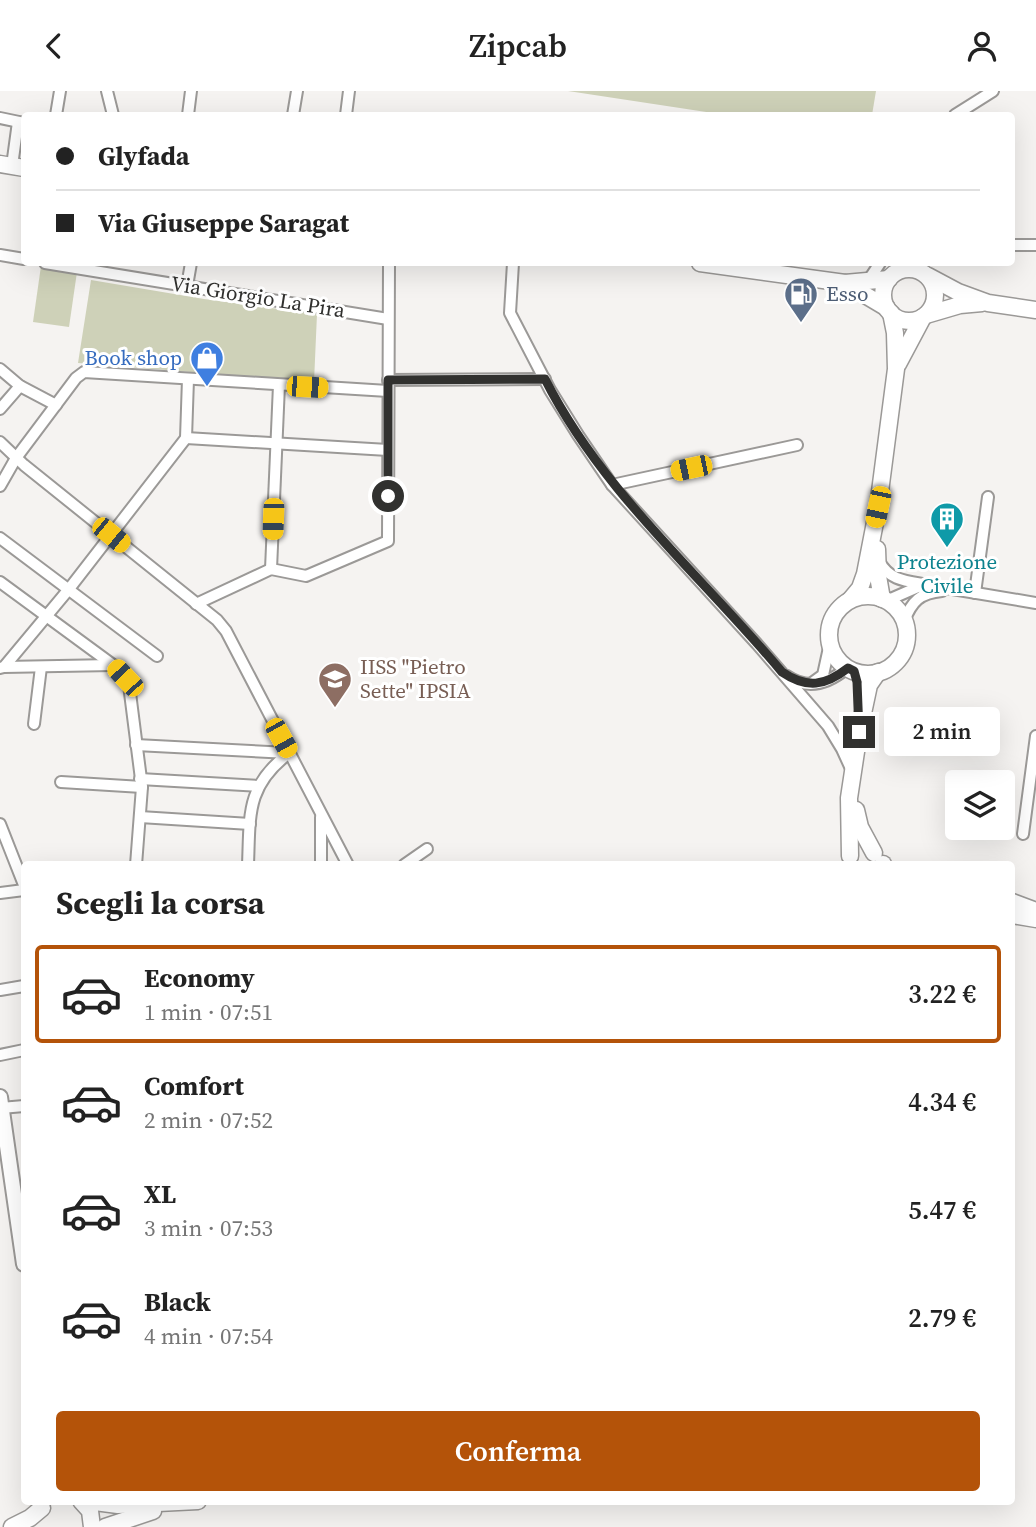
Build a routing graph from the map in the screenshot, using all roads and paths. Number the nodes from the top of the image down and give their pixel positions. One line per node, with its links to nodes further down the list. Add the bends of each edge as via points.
1 (60, 91): 7 (street)
2 (107, 91): 8 (street)
3 (191, 91): 9 (street)
4 (297, 91): 10 (street)
5 (349, 91): 11 (street)
6 (993, 91): 12 (street)
7 (56, 112)
8 (112, 112)
9 (188, 112)
10 (294, 112)
11 (346, 112)
12 (959, 112)
13 (0, 118): 14 (street)
14 (21, 122): 15 (street)
15 (8, 167)
16 (1015, 245): 17 (street)
17 (1036, 245)
18 (0, 255): 19 (street)
19 (21, 258)
20 (64, 266): 31 (street, Via Giorgio La Pira)
21 (190, 266): 31 (street)
22 (389, 266): 36 (street)
23 (513, 266): 40 (street, via 510,313)
24 (722, 266): 30 (main road)
25 (880, 266): 29 (street)
26 (883, 266): 28 (street)
27 (918, 270): 28 (main road, via 903,270); 32 (main road); 35 (main road, via 932,282 936,295)
28 (889, 279): 29 (main road); 34 (main road, via 883,295)
29 (868, 281): 30 (main road)
30 (845, 283): 34 (main road)
31 (187, 286): 36 (street, Via Giorgio La Pira)
32 (988, 303): 33 (main road); 35 (main road, via 960,305)
33 (1036, 310)
34 (889, 311): 35 (main road, via 903,320); 38 (main road)
35 (924, 316): 38 (main road)
36 (388, 319): 43 (street)
37 (0, 369): 42 (street)
38 (896, 369): 55 (main road)
39 (188, 379): 41 (street); 44 (street, via 83,372); 46 (street)
40 (545, 379): 43 (street); 52 (street)
41 (279, 385): 43 (street); 48 (street)
42 (20, 386): 44 (street); 45 (street)
43 (388, 386): 50 (street)
44 (56, 405): 51 (street)
45 (0, 409)
46 (186, 439): 48 (street); 56 (street)
47 (0, 442): 51 (street)
48 (276, 444): 50 (street); 59 (street)
49 (797, 445): 52 (street)
50 (388, 450): 59 (street, via 388,541 306,576)
51 (16, 457): 53 (street); 56 (street)
52 (612, 485): 77 (street)
53 (0, 487)
54 (988, 497): 64 (street)
55 (878, 507): 58 (main road); 65 (main road, via 866,574)
56 (111, 535): 62 (street); 68 (street)
57 (0, 538): 62 (street)
58 (877, 558): 61 (street, via 897,580); 66 (main road)
59 (271, 569): 68 (street)
60 (0, 582): 69 (street)
61 (934, 586): 63 (street); 66 (street)
62 (69, 589): 69 (street); 72 (street)
63 (954, 590): 64 (street); 70 (street, via 922,596 910,605)
64 (975, 593): 67 (street)
65 (850, 600): 66 (main road, via 871,596); 71 (main road, via 832,620)
66 (884, 600): 70 (main road)
67 (1036, 603)
68 (196, 604): 84 (street, via 226,631)
69 (47, 616): 73 (street); 75 (street)
70 (904, 621): 78 (main road, via 906,639 900,657)
71 (830, 643): 76 (main road, via 836,657); 79 (street, via 823,675)
72 (158, 656)
73 (113, 665): 74 (street); 83 (street, via 128,685)
74 (41, 667): 75 (street); 80 (street)
75 (2, 668)
76 (851, 669): 78 (main road); 79 (street, via 832,680); 81 (main road, via 857,682)
77 (782, 672): 79 (street, via 794,681); 85 (street, via 828,726)
78 (878, 672): 81 (main road, via 869,685)
79 (812, 683)
80 (34, 724)
81 (859, 732): 85 (main road)
82 (1036, 736): 93 (street)
83 (136, 745): 84 (street); 87 (street)
84 (289, 753): 88 (street, via 271,767); 89 (street)
85 (854, 776): 95 (main road, via 856,816); 96 (main road)
86 (61, 782): 87 (street)
87 (141, 783): 88 (street); 90 (street)
88 (259, 786): 92 (street)
89 (321, 814): 99 (street); 100 (street)
90 (139, 817): 92 (street); 97 (street)
91 (0, 824): 102 (street)
92 (250, 824): 98 (street)
93 (1023, 834)
94 (427, 849): 101 (street)
95 (878, 859): 96 (main road, via 862,851)
96 (848, 860)
97 (136, 861)
98 (248, 861)
99 (321, 861)
100 (346, 861)
101 (410, 861)
102 (21, 880)
103 (21, 889): 104 (street)
104 (0, 893)
105 (1015, 903): 106 (main road)
106 (1036, 911)
107 (1015, 916): 108 (main road)
108 (1036, 919)
109 (21, 986): 110 (street)
110 (0, 990)
111 (21, 1051): 112 (street)
112 (0, 1055)
113 (1, 1102): 114 (street); 115 (street)
114 (21, 1105)
115 (3, 1137): 116 (street)
116 (19, 1183): 117 (street)
117 (21, 1215)
118 (45, 1505): 122 (main road)
119 (45, 1505): 123 (main road)
120 (85, 1505): 124 (main road)
121 (179, 1505): 125 (main road)
122 (12, 1527)
123 (39, 1527)
124 (92, 1527)
125 (105, 1527)

